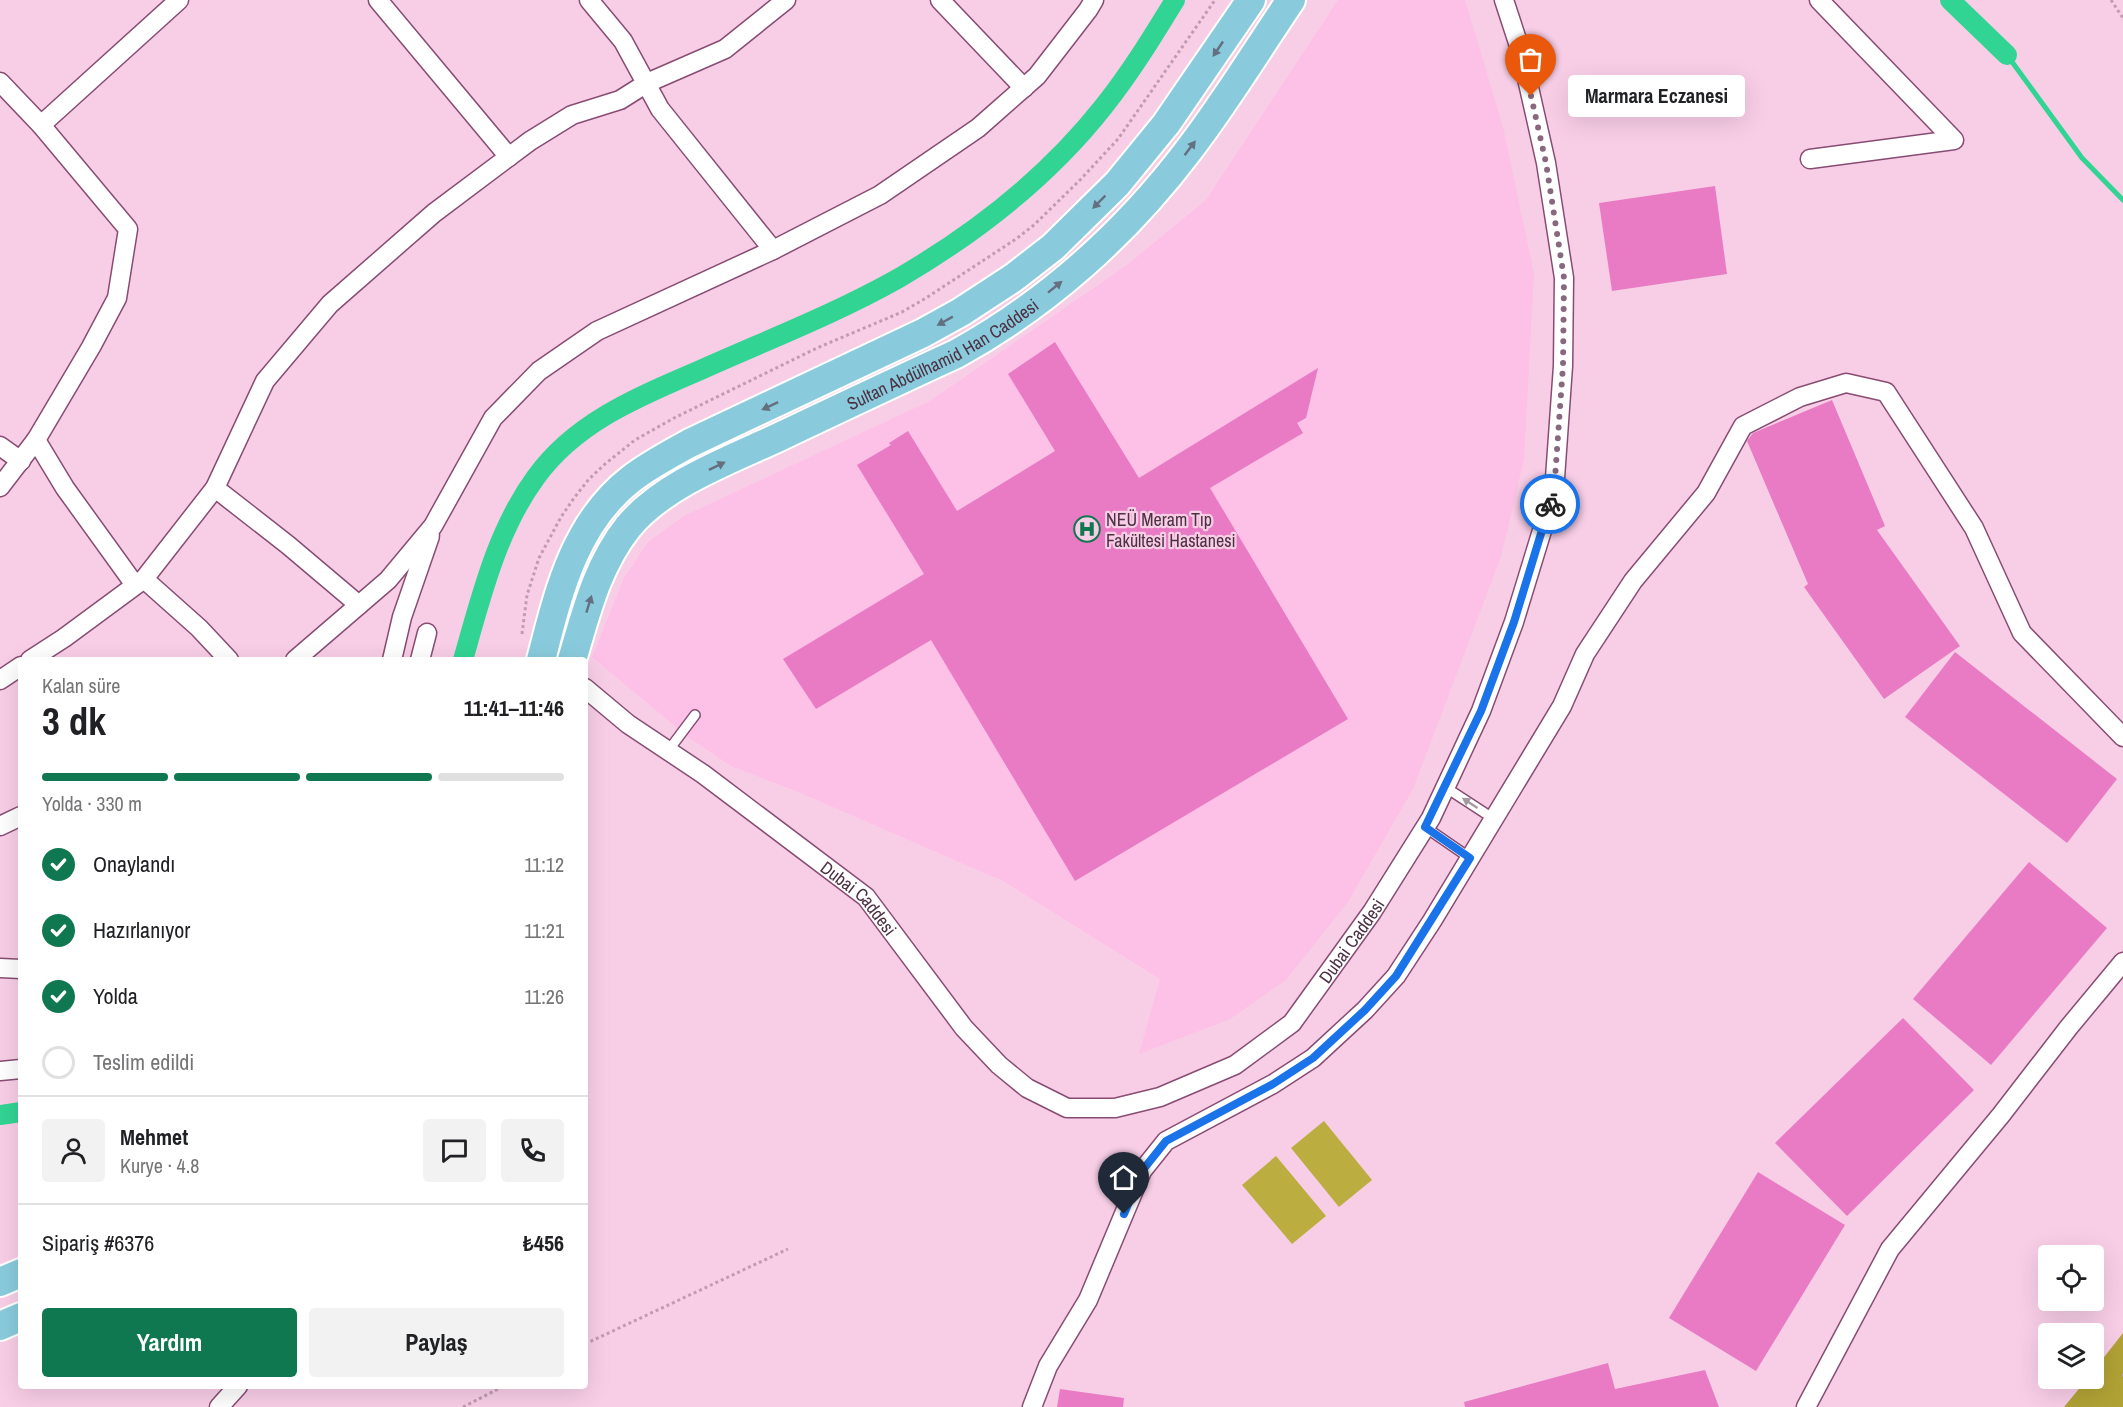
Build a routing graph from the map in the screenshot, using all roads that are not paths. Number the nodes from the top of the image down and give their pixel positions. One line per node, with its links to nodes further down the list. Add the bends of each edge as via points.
1 (179, 0): 14 (street)
2 (378, 0): 15 (street)
3 (589, 0): 12 (street, via 623,41)
4 (786, 0): 12 (street, via 725,49)
5 (940, 0): 13 (street)
6 (1094, 0): 13 (street)
7 (1251, 0): 32 (main road, Sultan Abdülhamid Han Caddesi, one-way to 32, via 1166,124 1117,184 1053,247 1013,278 923,333 690,443 630,480 605,504 568,564)
8 (1290, 0): 33 (main road, Sultan Abdülhamid Han Caddesi, one-way to 8, via 601,569 622,535 646,510 710,469 956,354 1035,303 1113,237 1171,173)
9 (1504, 0): 40 (street, Dubai Caddesi, via 1521,52 1546,163 1564,278 1556,467 1548,511 1514,622 1481,711)
10 (1819, 0): 16 (street, via 1954,140)
11 (0, 82): 14 (street)
12 (647, 83): 15 (street, via 620,100 572,115); 17 (street, via 660,109)
13 (1024, 88): 17 (street, via 978,128 880,195)
14 (41, 125): 18 (street, via 128,229 117,298)
15 (509, 157): 22 (street, via 434,213 330,304 265,381)
16 (1810, 159)
17 (773, 250): 23 (street, via 597,331 538,371 493,418)
18 (36, 440): 20 (street); 24 (street, via 65,488)
19 (0, 446): 20 (street)
20 (21, 461): 21 (street)
21 (0, 488)
22 (215, 488): 24 (street); 25 (street)
23 (433, 526): 25 (street, via 388,580); 30 (street)
24 (140, 582): 27 (street); 28 (street, via 199,628)
25 (359, 605): 29 (street)
26 (427, 633): 31 (street)
27 (35, 657)
28 (226, 657)
29 (298, 657)
30 (393, 657)
31 (421, 657)
32 (542, 657)
33 (573, 657)
34 (18, 668): 35 (street)
35 (0, 680)
36 (588, 691): 39 (street, Dubai Caddesi, via 628,724)
37 (695, 715): 39 (lane)
38 (2123, 737): 42 (street, via 2022,633 1974,528 1886,393 1846,383 1800,397 1743,426 1706,493 1633,581 1585,654 1562,706)
39 (668, 750): 44 (street, Dubai Caddesi, via 866,897 964,1028 992,1058 1027,1088 1067,1108 1115,1107 1160,1097 1235,1065 1292,1023 1372,912)
40 (1445, 787): 42 (lane, one-way to 40); 44 (street, Dubai Caddesi)
41 (18, 817): 43 (street)
42 (1494, 819): 45 (street)
43 (0, 826)
44 (1425, 827): 45 (lane)
45 (1470, 858): 57 (street, via 1396,976 1365,1010 1313,1058 1166,1141 1142,1171 1089,1300 1048,1366)
46 (2123, 962): 58 (street, via 1890,1248)
47 (0, 968): 48 (street)
48 (18, 969)
49 (18, 1069): 50 (street)
50 (0, 1071)
51 (18, 1274): 52 (main road)
52 (0, 1282)
53 (18, 1318): 54 (main road)
54 (0, 1326)
55 (235, 1389): 56 (street)
56 (219, 1407)
57 (1032, 1407)
58 (1806, 1407)

